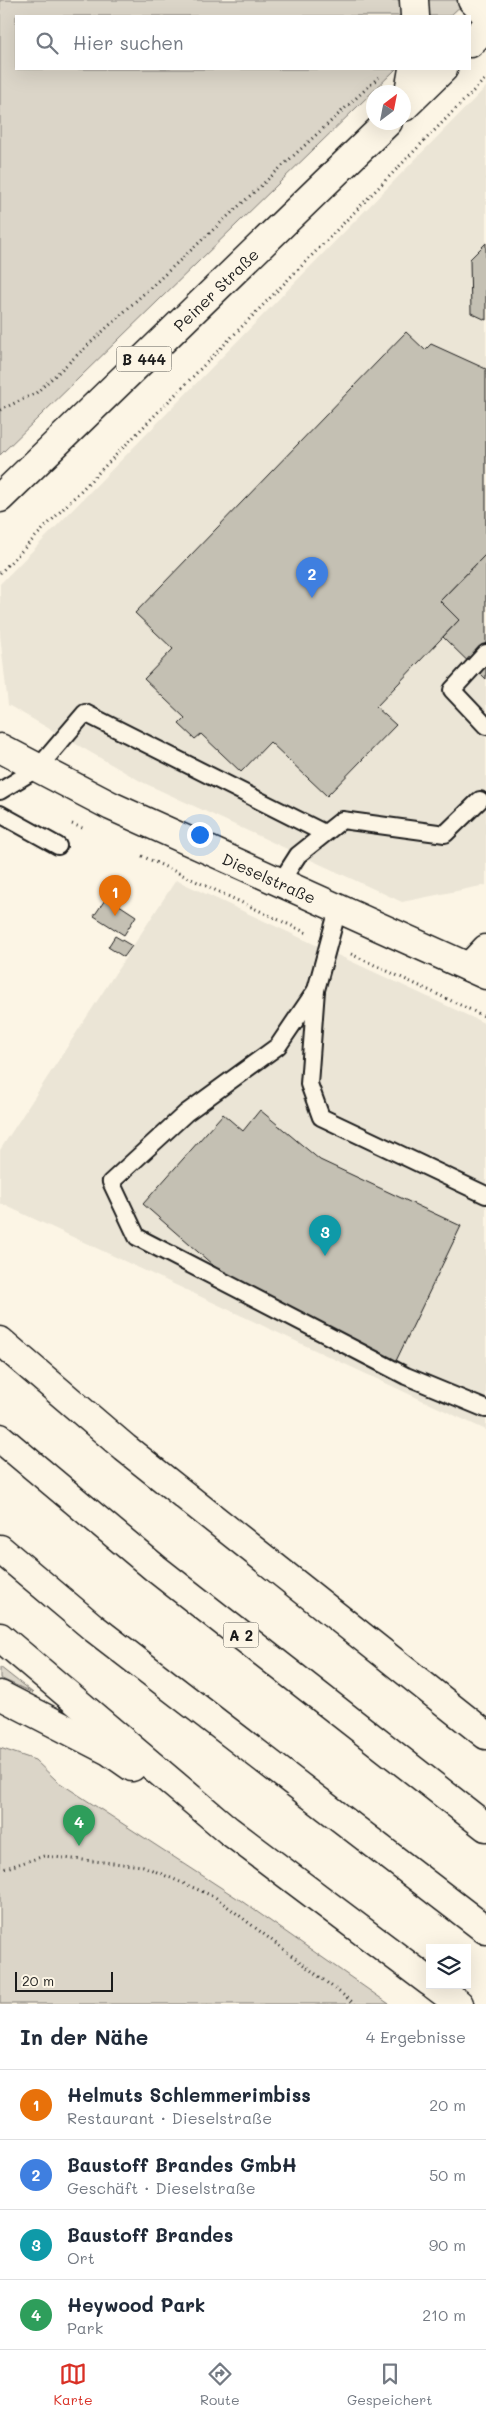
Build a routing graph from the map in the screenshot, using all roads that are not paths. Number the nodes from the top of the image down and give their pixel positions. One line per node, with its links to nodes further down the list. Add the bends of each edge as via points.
1 (414, 0): 4 (main road)
2 (472, 0): 3 (main road)
3 (486, 14)
4 (415, 15)
5 (486, 27): 6 (main road)
6 (471, 42)
7 (413, 70): 9 (main road)
8 (442, 70): 10 (main road)
9 (409, 85)
10 (411, 99)
11 (380, 130): 12 (main road, Peiner Straße / B 444)
12 (0, 498)
13 (486, 653): 14 (lane, via 452,690)
14 (486, 726)
15 (1, 750): 16 (main road, Dieselstraße)
16 (38, 768): 17 (lane); 20 (lane, via 85,713); 22 (main road, Dieselstraße, via 111,806)
17 (0, 791)
18 (480, 800): 20 (lane, via 445,834 342,820)
19 (0, 814): 21 (lane)
20 (324, 833): 22 (lane, via 298,855)
21 (58, 846)
22 (280, 883): 23 (main road, Dieselstraße)
23 (338, 909): 24 (main road, Dieselstraße); 25 (lane)
24 (480, 964)
25 (316, 990): 26 (lane, via 309,1084 321,1117); 28 (lane, via 278,1046 186,1112 111,1182 137,1237 406,1376)
26 (486, 1195)
27 (0, 1341): 33 (main road, via 125,1448)
28 (486, 1409)
29 (0, 1438): 34 (main road, A 2, via 156,1568)
30 (0, 1549): 36 (main road, via 95,1629)
31 (0, 1637): 35 (main road)
32 (0, 1695): 35 (main road, via 109,1751)
33 (486, 1735)
34 (486, 1827)
35 (228, 1830): 37 (main road)
36 (486, 1930)
37 (426, 1979)
38 (439, 1989): 39 (main road)
39 (459, 2004)

